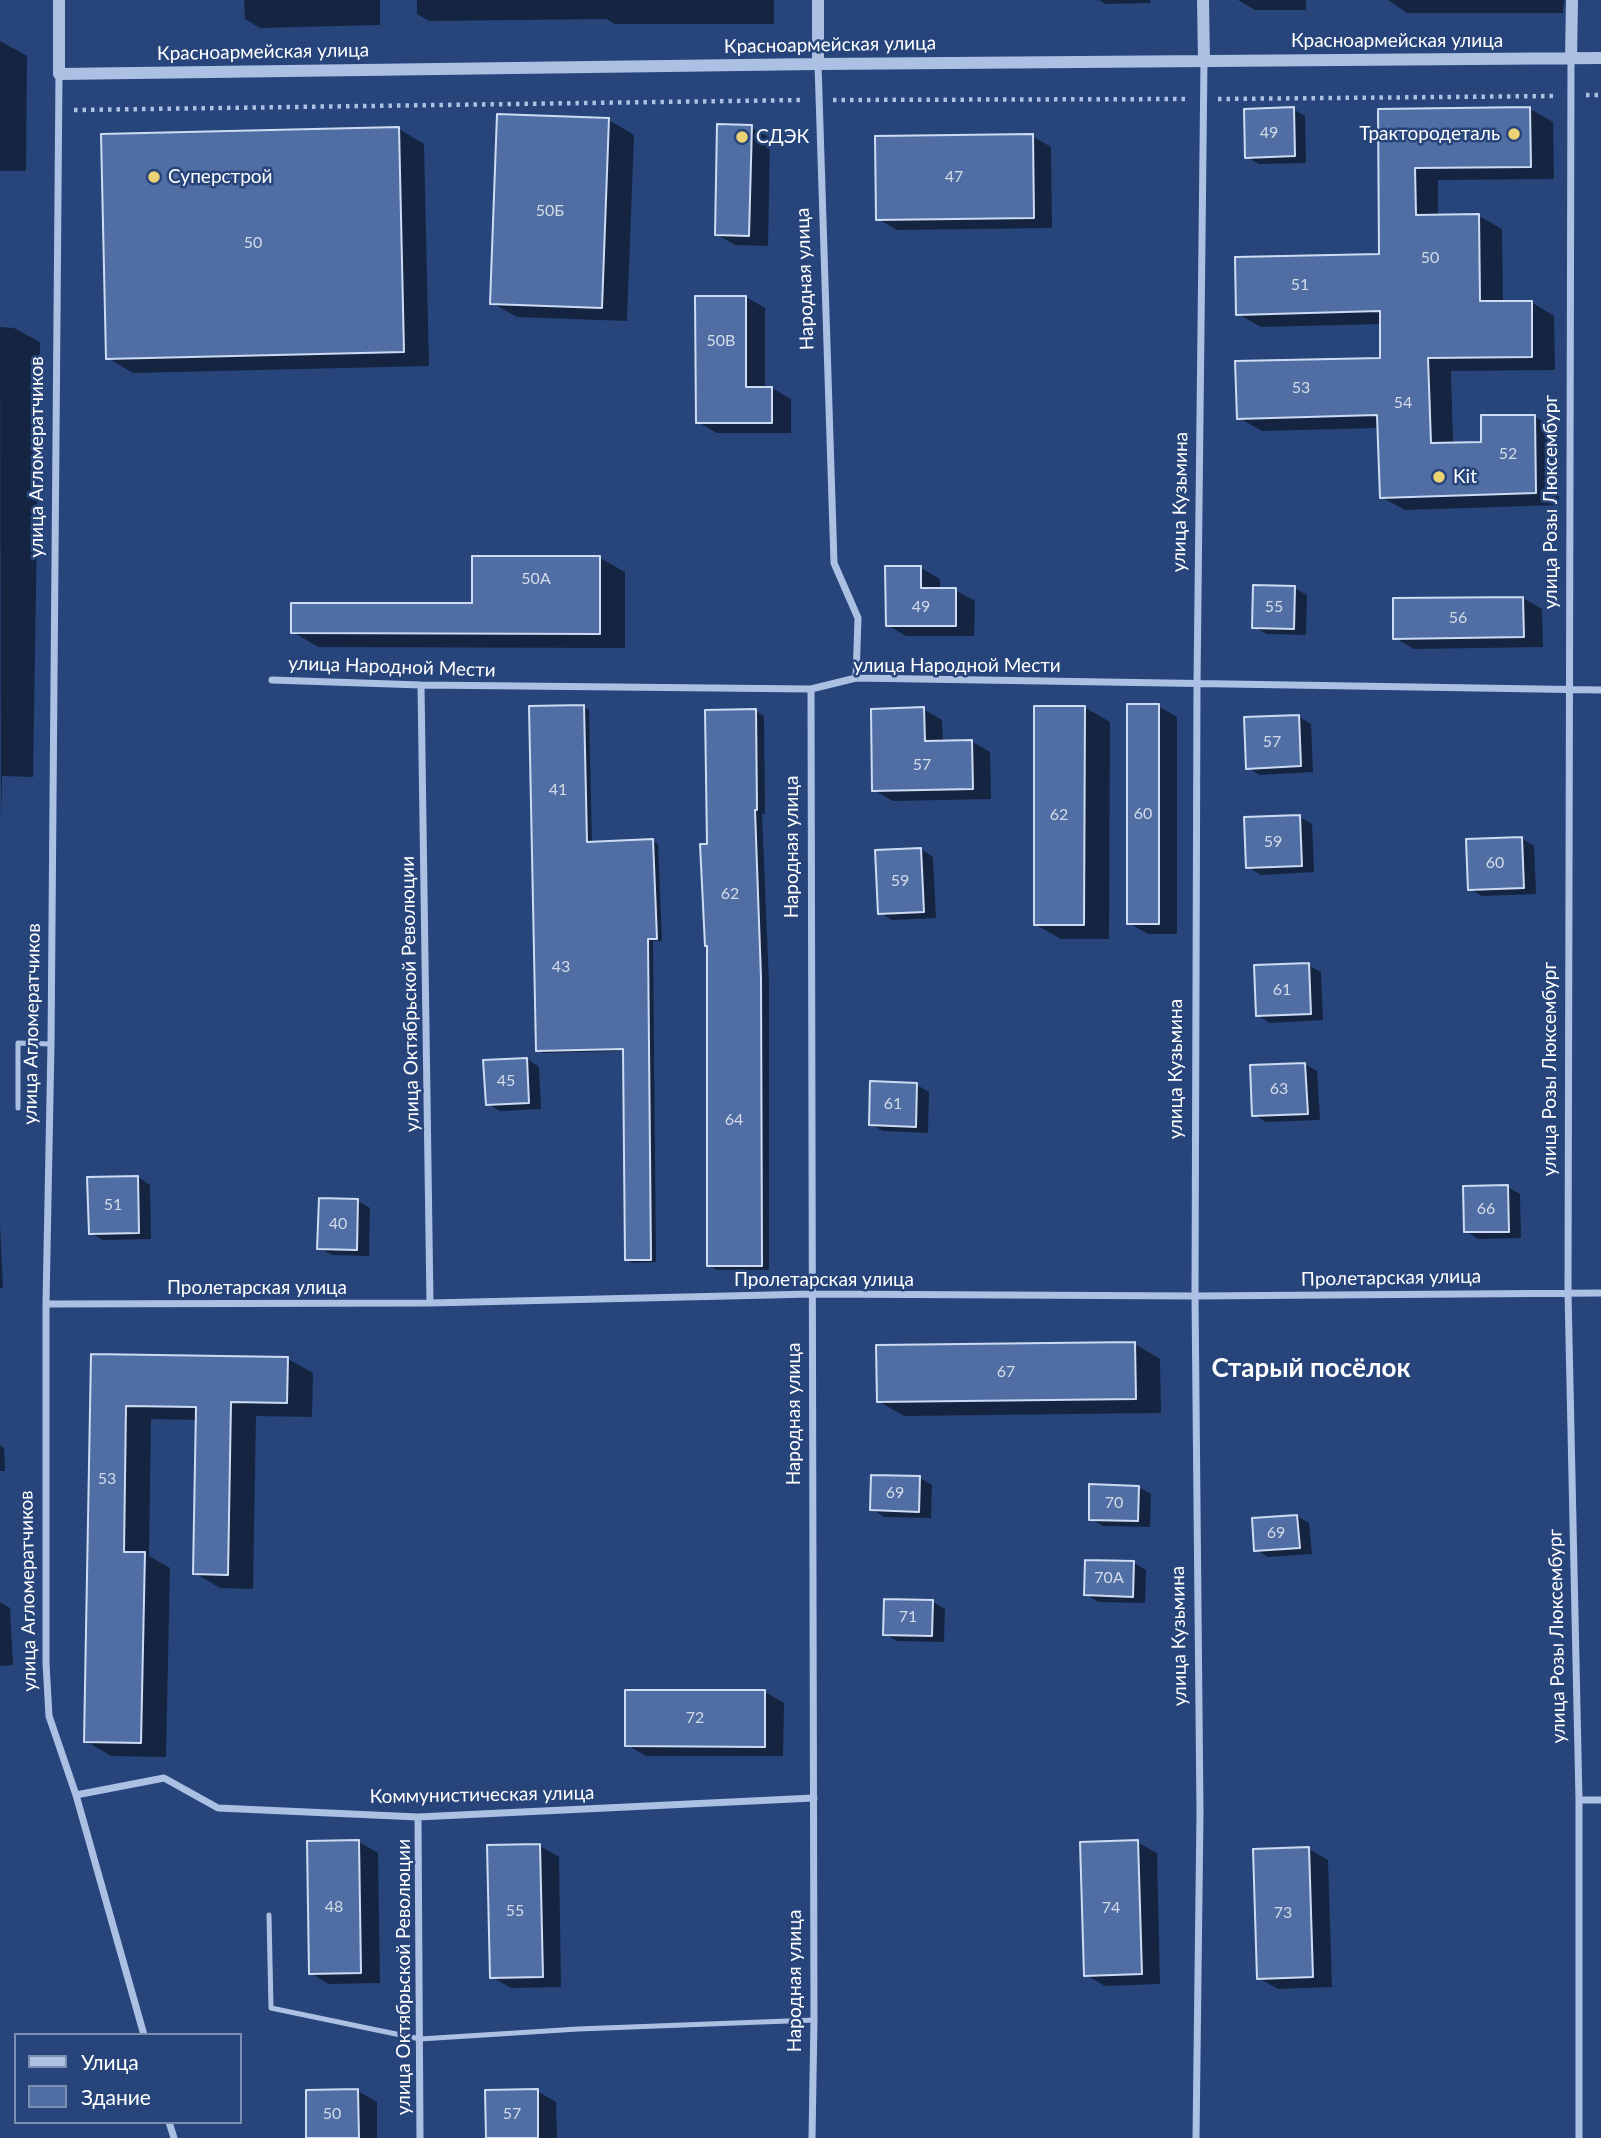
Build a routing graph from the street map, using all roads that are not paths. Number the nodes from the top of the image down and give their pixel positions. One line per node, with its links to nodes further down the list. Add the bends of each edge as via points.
1 (60, 0): 9 (street, улица Агломератчиков)
2 (818, 0): 8 (street, Народная улица)
3 (1203, 0): 7 (street, улица Кузьмина)
4 (1572, 0): 6 (street, улица Розы Люксембург)
5 (1601, 58): 6 (street, Красноармейская улица)
6 (1571, 59): 7 (street, Красноармейская улица); 16 (street, улица Розы Люксембург)
7 (1204, 61): 8 (street, Красноармейская улица); 12 (street, улица Кузьмина)
8 (818, 64): 9 (street, Красноармейская улица); 10 (street, Народная улица, via 834,563 858,618)
9 (60, 74): 17 (street, улица Агломератчиков)
10 (856, 678): 12 (street, улица Народной Мести); 14 (street, улица Народной Мести)
11 (272, 680): 13 (street, улица Народной Мести)
12 (1197, 684): 16 (street, улица Народной Мести); 22 (street, улица Кузьмина)
13 (421, 685): 14 (street, улица Народной Мести); 23 (street, улица Октябрьской Революции)
14 (811, 689): 21 (street, Народная улица)
15 (1601, 690): 16 (street, улица Народной Мести)
16 (1570, 691): 19 (street, улица Розы Люксембург)
17 (51, 1044): 18 (lane, via 18,1043); 24 (street, улица Агломератчиков)
18 (18, 1108)
19 (1568, 1292): 20 (street, Пролетарская улица); 22 (street, Пролетарская улица); 27 (street, улица Розы Люксембург)
20 (1601, 1293)
21 (813, 1294): 22 (street, Пролетарская улица); 23 (street, Пролетарская улица); 26 (street, Народная улица)
22 (1195, 1296): 36 (street, улица Кузьмина, via 1200,1813)
23 (430, 1303): 24 (street, Пролетарская улица)
24 (47, 1304): 25 (street, улица Агломератчиков, via 49,1716)
25 (75, 1795): 29 (street, Коммунистическая улица, via 164,1779 218,1808); 32 (street, улица Агломератчиков)
26 (814, 1798): 29 (street, Коммунистическая улица); 31 (street, Народная улица)
27 (1580, 1800): 28 (street); 37 (street, улица Розы Люксембург)
28 (1601, 1800)
29 (418, 1817): 33 (street, улица Октябрьской Революции)
30 (269, 1915): 33 (lane, via 271,2008)
31 (814, 2020): 33 (lane); 35 (street, Народная улица)
32 (143, 2033)
33 (420, 2039): 34 (street, улица Октябрьской Революции)
34 (420, 2138)
35 (812, 2138)
36 (1196, 2138)
37 (1579, 2138)

